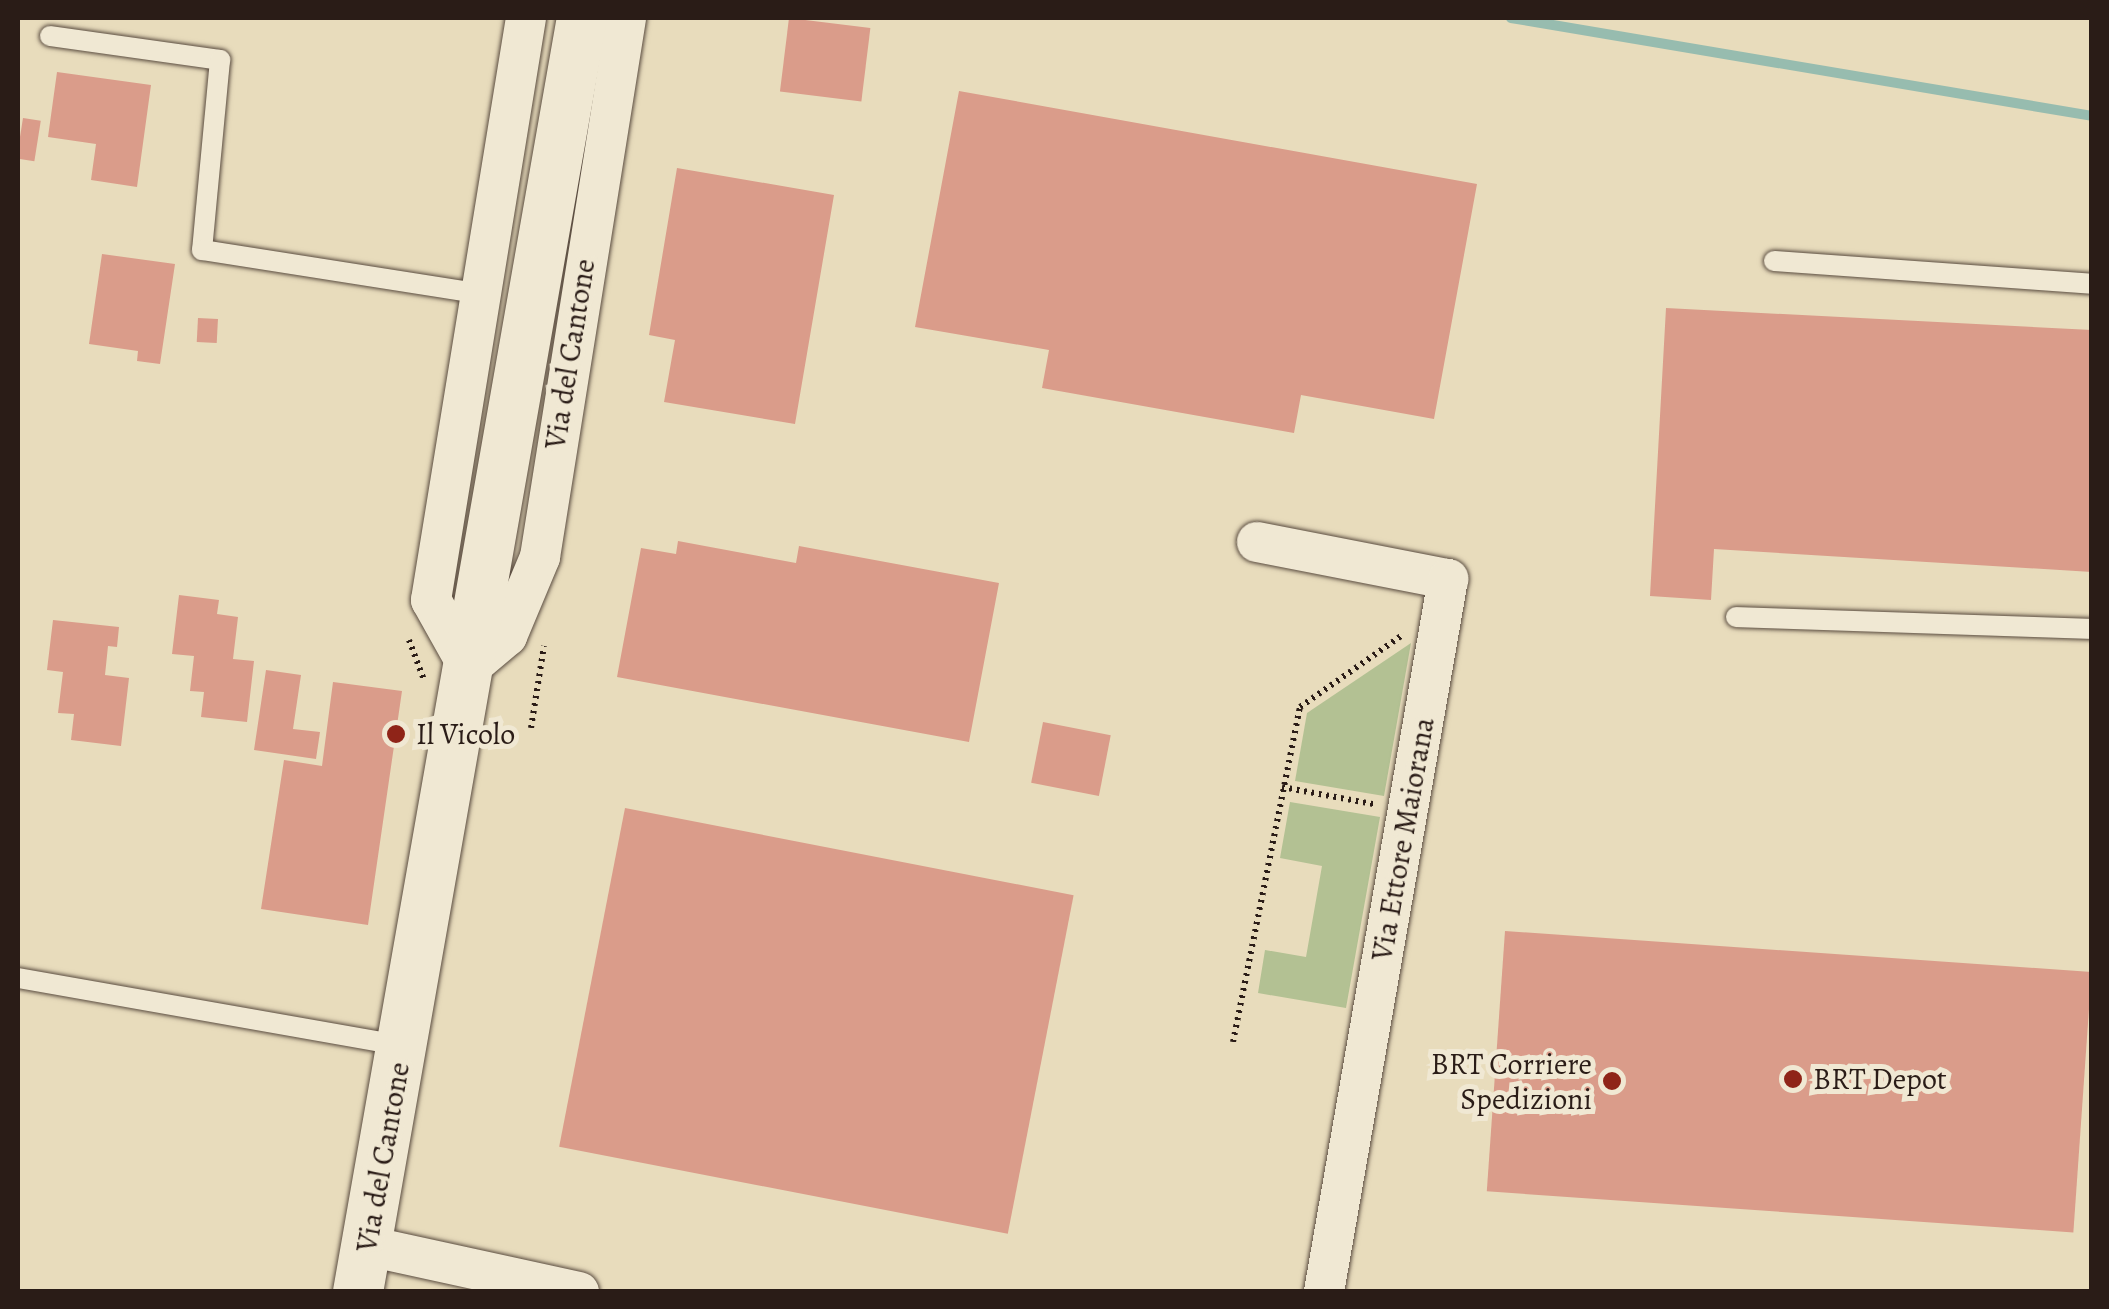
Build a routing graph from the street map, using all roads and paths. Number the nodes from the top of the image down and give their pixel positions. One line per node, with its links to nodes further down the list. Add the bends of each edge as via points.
1 (526, 18): 7 (street)
2 (582, 18): 13 (street, Via del Cantone, via 502,476)
3 (626, 18): 13 (street, Via del Cantone, via 540,558 507,636)
4 (50, 36): 7 (lane, via 220,60 202,250)
5 (1774, 261): 6 (lane)
6 (2092, 284)
7 (477, 292): 13 (street, via 431,600)
8 (1256, 542): 9 (street, via 1448,579)
9 (1444, 605): 14 (path, via 1300,707); 15 (street, Via Ettore Maiorana)
10 (1736, 616): 12 (lane)
11 (402, 623): 13 (path)
12 (2092, 629)
13 (448, 677): 18 (street, Via del Cantone)
14 (1282, 787): 15 (path); 17 (path)
15 (1409, 810): 21 (street, Via Ettore Maiorana)
16 (18, 978): 18 (lane)
17 (1233, 1042)
18 (404, 1046): 19 (street, Via del Cantone)
19 (363, 1269): 20 (street)
20 (579, 1292)
21 (1324, 1292)

